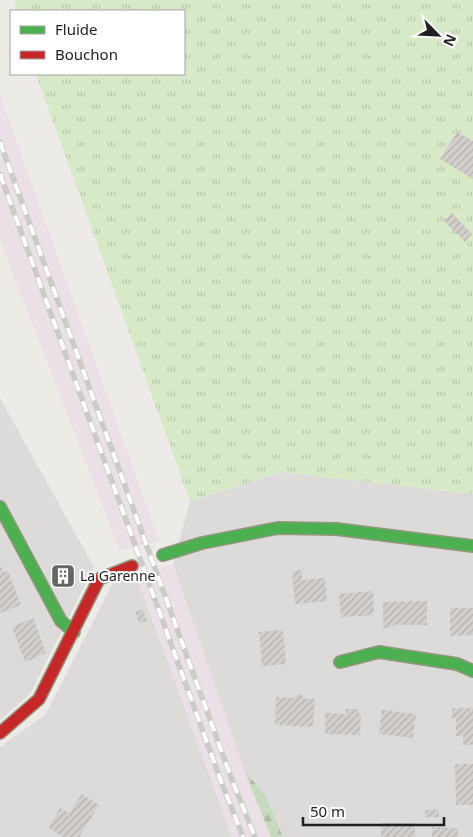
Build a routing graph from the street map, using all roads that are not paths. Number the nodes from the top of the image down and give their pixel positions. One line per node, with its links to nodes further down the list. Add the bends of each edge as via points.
1 (0, 507): 5 (street, via 61,621)
2 (473, 546): 3 (street, via 336,529 278,528)
3 (163, 556)
4 (132, 566): 5 (street, via 99,579)
5 (74, 632): 8 (street, via 39,700)
6 (340, 662): 7 (street, via 379,652 457,664)
7 (473, 671)
8 (0, 733)

